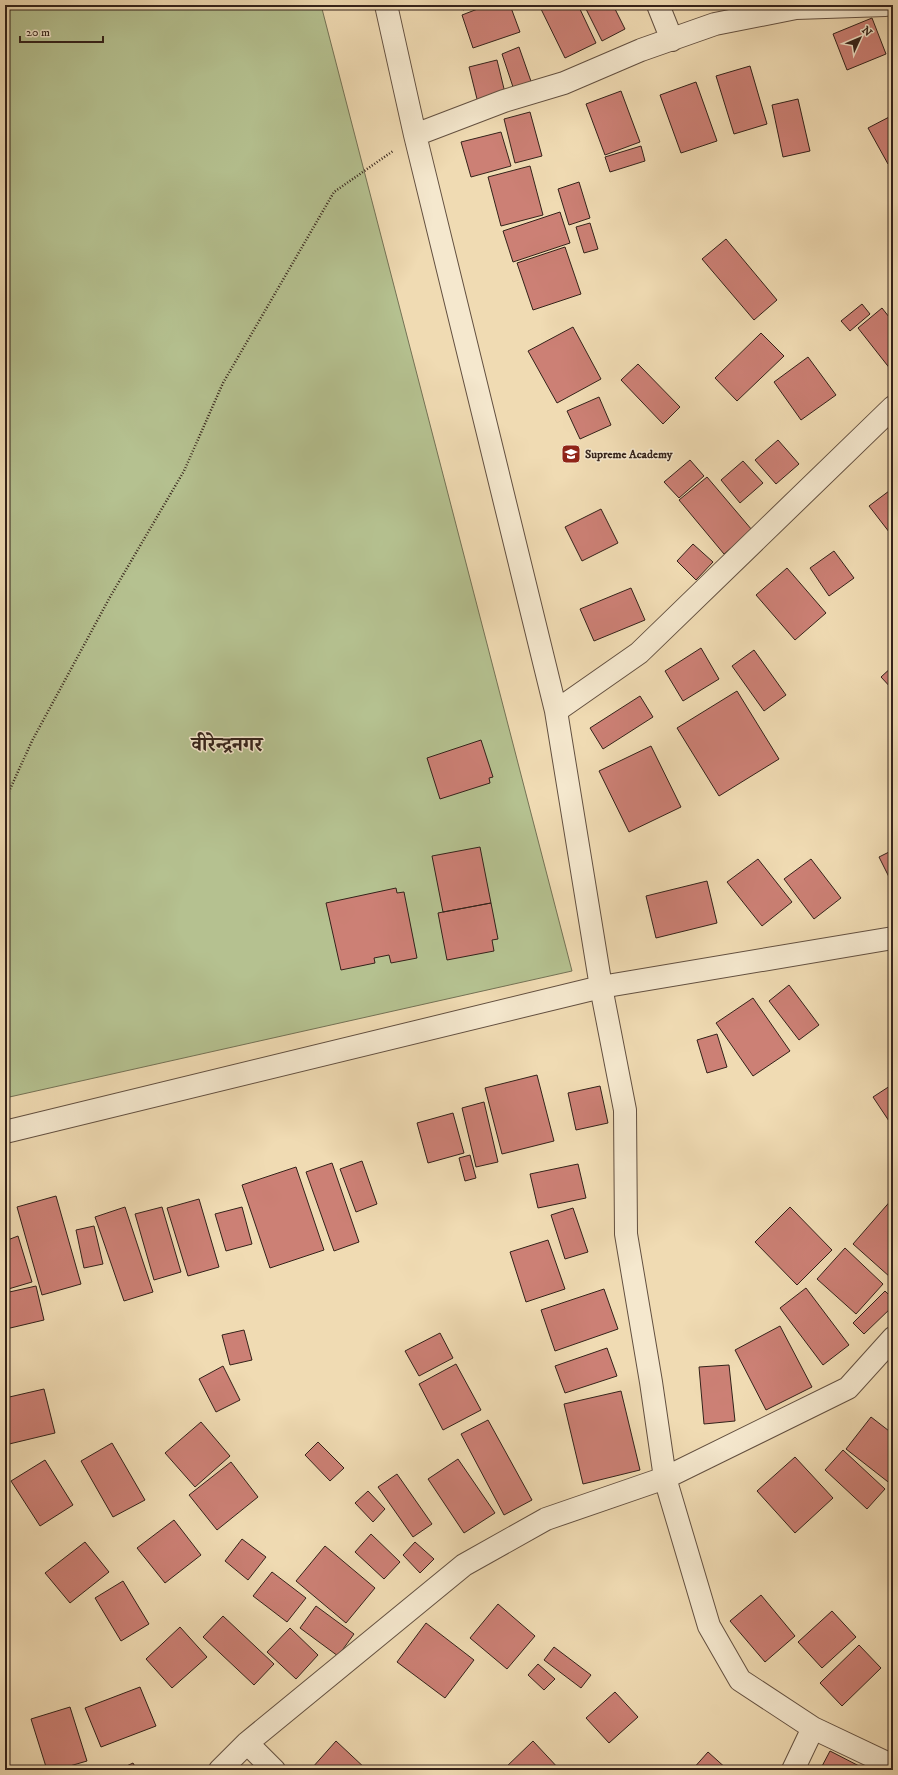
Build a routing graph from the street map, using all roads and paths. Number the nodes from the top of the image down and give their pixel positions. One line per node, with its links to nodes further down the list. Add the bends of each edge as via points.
1 (386, 5): 6 (street)
2 (658, 5): 5 (street)
3 (885, 5): 4 (street); 5 (street, via 796,8 715,24)
4 (893, 21)
5 (672, 40): 6 (street, via 641,50 564,83 504,101)
6 (415, 135): 8 (street); 9 (path, via 334,192 223,383 184,471 32,741)
7 (893, 407): 8 (street, via 639,653)
8 (556, 711): 11 (street)
9 (5, 800)
10 (893, 938): 11 (street)
11 (601, 987): 12 (street); 14 (street, via 625,1110 626,1234)
12 (5, 1132)
13 (893, 1338): 14 (street, via 848,1388)
14 (665, 1478): 15 (street, via 709,1626 740,1680); 16 (street, via 546,1519 464,1565)
15 (813, 1728): 17 (street); 20 (street)
16 (247, 1743): 18 (street); 19 (street)
17 (893, 1766)
18 (220, 1770)
19 (274, 1770)
20 (793, 1770)

